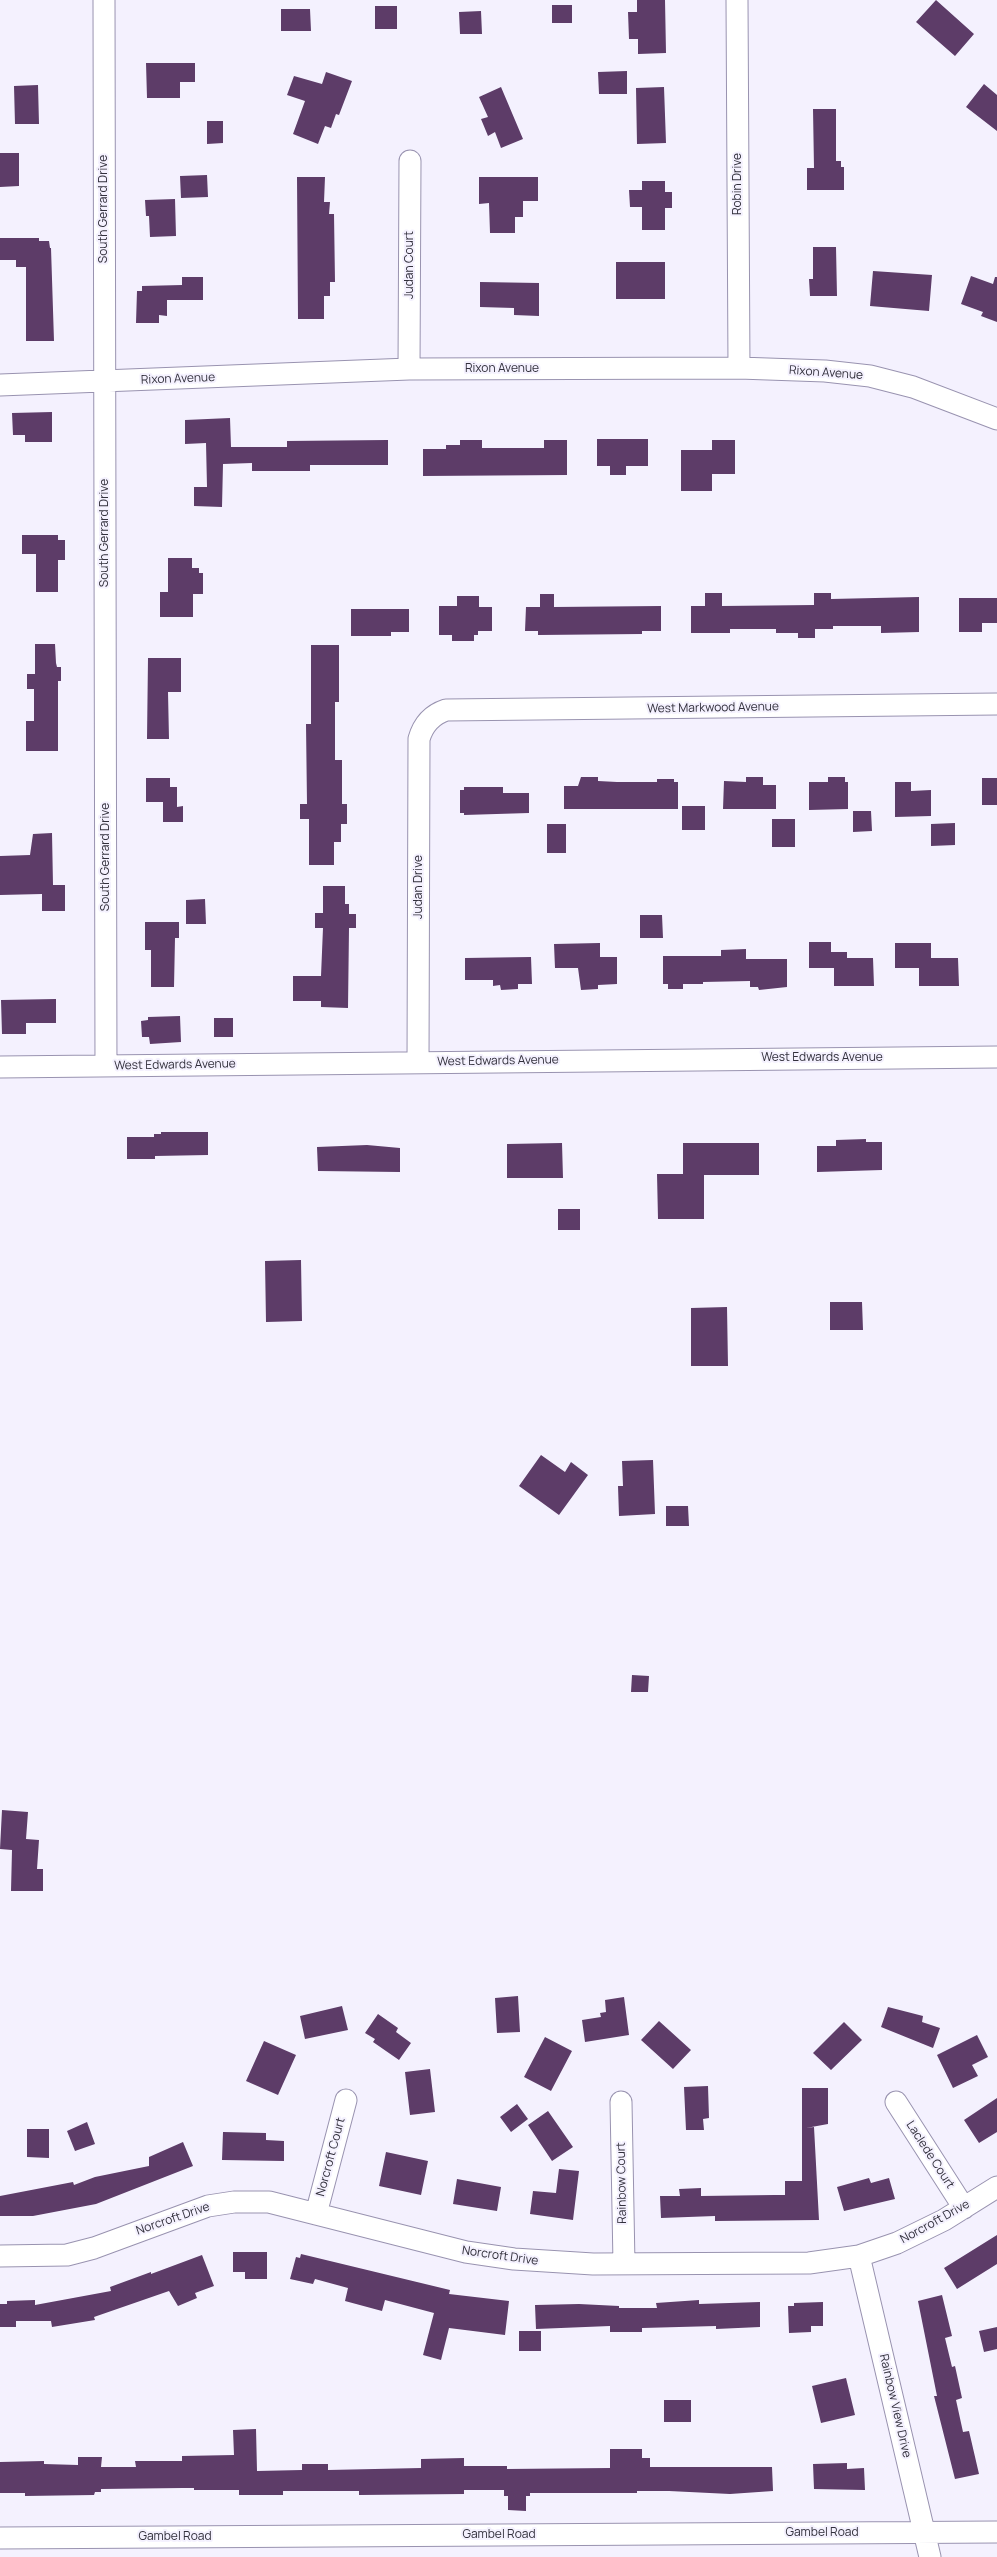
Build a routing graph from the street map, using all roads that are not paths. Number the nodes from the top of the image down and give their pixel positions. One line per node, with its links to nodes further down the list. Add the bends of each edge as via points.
1 (104, 0): 6 (street, South Gerrard Drive)
2 (737, 0): 4 (street, Robin Drive)
3 (410, 161): 5 (street, Judan Court)
4 (739, 368): 5 (street, Rixon Avenue); 8 (street, Rixon Avenue, via 825,371 870,376 930,392)
5 (409, 369): 6 (street, Rixon Avenue)
6 (105, 381): 7 (street, Rixon Avenue); 14 (street, South Gerrard Drive)
7 (0, 385)
8 (997, 419)
9 (997, 704): 10 (street, West Markwood Avenue, via 446,710)
10 (432, 717): 12 (street, Judan Drive, via 423,728 419,740)
11 (997, 1057): 12 (street, West Edwards Avenue)
12 (418, 1062): 14 (street, West Edwards Avenue)
13 (0, 1066): 14 (street, West Edwards Avenue)
14 (106, 1066)
15 (346, 2100): 20 (street, Norcroft Court)
16 (621, 2102): 23 (street, Rainbow Court)
17 (896, 2102): 19 (street, Laclede Court)
18 (997, 2187): 19 (street, Norcroft Drive)
19 (964, 2208): 22 (street, Norcroft Drive, via 921,2233)
20 (316, 2214): 21 (street, Norcroft Drive, via 269,2202 234,2202 208,2206 94,2248 67,2255); 23 (street, Norcroft Drive, via 466,2252 542,2262)
21 (0, 2256)
22 (859, 2256): 23 (street, Norcroft Drive, via 809,2263); 24 (street, Rainbow View Drive)
23 (624, 2264)
24 (924, 2532): 25 (street, Gambel Road); 26 (street, Gambel Road); 27 (street, Rainbow View Drive)
25 (997, 2532)
26 (0, 2538)
27 (930, 2557)

